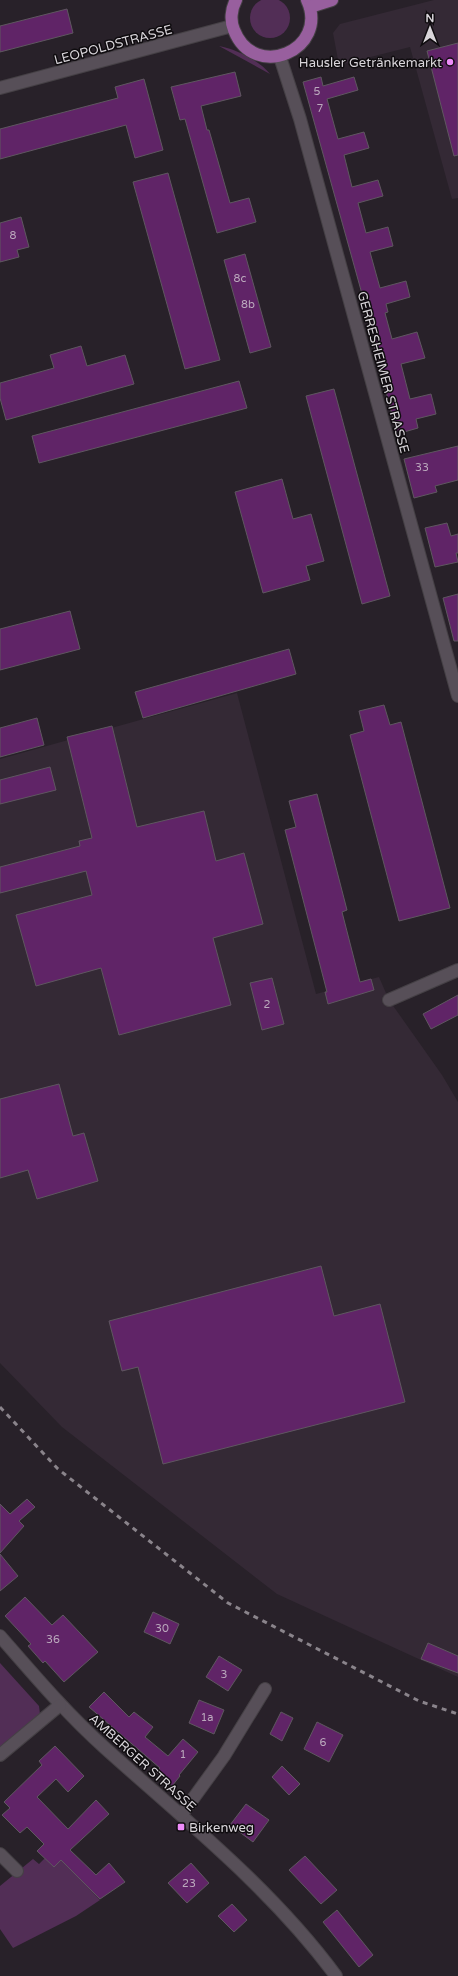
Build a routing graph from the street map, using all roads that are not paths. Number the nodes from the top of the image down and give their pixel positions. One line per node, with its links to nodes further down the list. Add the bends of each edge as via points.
1 (236, 0): 4 (main road, via 231,14)
2 (332, 0): 3 (main road)
3 (308, 3): 5 (main road, via 311,20 308,32 302,43 292,52)
4 (232, 26): 5 (main road, via 237,38 255,54 267,57); 6 (street, LEOPOLDSTRASSE)
5 (280, 56): 7 (street, GERRESHEIMER STRASSE, via 300,119)
6 (0, 88)
7 (458, 696)
8 (458, 970): 9 (street)
9 (389, 1000)
10 (0, 1636): 12 (street, AMBERGER STRASSE)
11 (265, 1689): 14 (street, via 224,1756)
12 (60, 1705): 13 (street); 14 (street, AMBERGER STRASSE, via 105,1748)
13 (0, 1755)
14 (182, 1814): 17 (street, AMBERGER STRASSE, via 265,1896)
15 (0, 1854): 16 (street)
16 (17, 1871)
17 (336, 1976)

